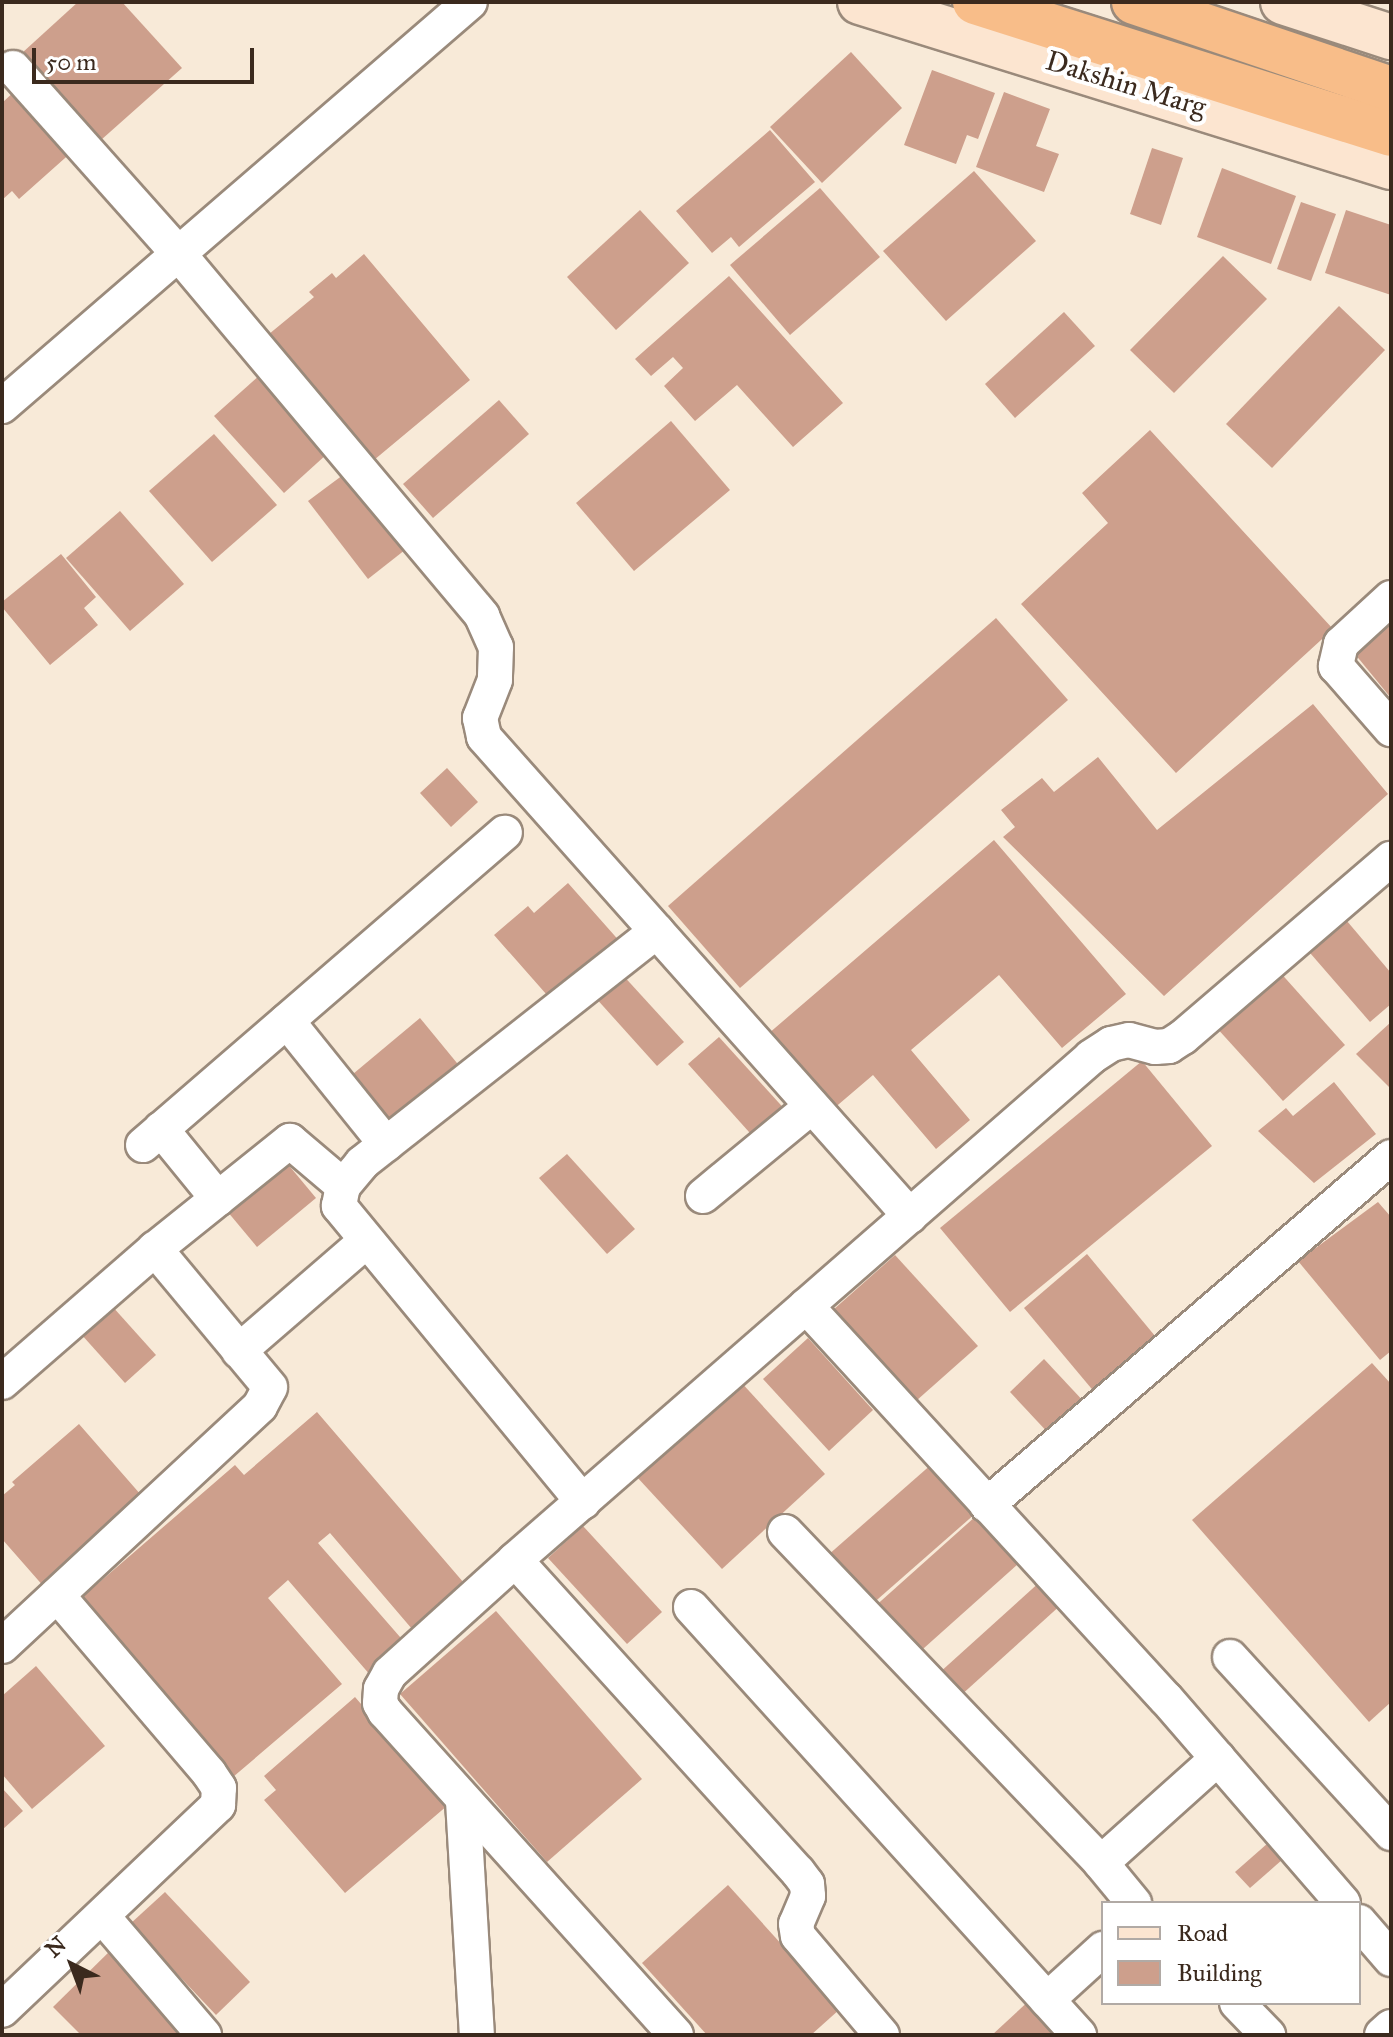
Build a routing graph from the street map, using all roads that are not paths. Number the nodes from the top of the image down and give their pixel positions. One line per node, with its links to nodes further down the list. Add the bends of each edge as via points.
1 (470, 2): 11 (street)
2 (860, 2): 10 (street, Dakshin Marg)
3 (975, 2): 9 (highway, Dakshin Marg)
4 (1134, 2): 8 (highway)
5 (1283, 2): 6 (street)
6 (1391, 37)
7 (13, 68): 11 (street)
8 (1391, 89)
9 (1391, 134)
10 (1391, 167)
11 (177, 252): 12 (street); 17 (street, via 482,616 496,647 495,680 480,718 484,737)
12 (2, 406)
13 (1391, 598): 14 (street, via 1341,644 1336,666)
14 (1391, 729)
15 (505, 833): 18 (street)
16 (1391, 859): 25 (street, via 1183,1037 1155,1047 1129,1040 1091,1057)
17 (657, 931): 19 (street); 20 (street)
18 (287, 1021): 20 (street); 24 (street, via 152,1137)
19 (812, 1106): 23 (street); 25 (street)
20 (386, 1144): 22 (street)
21 (1391, 1157): 32 (street)
22 (343, 1186): 24 (street, via 290,1141); 26 (street, via 339,1206)
23 (703, 1196)
24 (218, 1199): 27 (street)
25 (910, 1216): 28 (street)
26 (365, 1242): 29 (street); 31 (street)
27 (155, 1249): 29 (street); 30 (street)
28 (806, 1306): 31 (street); 32 (street)
29 (239, 1351): 35 (street, via 270,1387 260,1406)
30 (2, 1382)
31 (583, 1502): 34 (street)
32 (987, 1505): 39 (street)
33 (785, 1532): 42 (street)
34 (515, 1560): 40 (street, via 390,1673 381,1689 385,1712); 56 (street, via 798,1872 808,1896 796,1924 798,1936)
35 (57, 1595): 37 (street); 45 (street, via 219,1788 218,1805)
36 (691, 1607): 49 (street)
37 (2, 1646)
38 (1230, 1657): 41 (street)
39 (1218, 1758): 42 (street); 44 (street)
40 (463, 1801): 54 (street); 55 (street)
41 (1391, 1833)
42 (1101, 1863): 43 (street)
43 (1132, 1901)
44 (1341, 1901)
45 (102, 1916): 51 (street); 53 (street)
46 (1361, 1924): 48 (street)
47 (1101, 1951): 49 (street)
48 (1391, 1959)
49 (1047, 2000): 57 (street)
50 (1239, 2005): 58 (street)
51 (2, 2010)
52 (1391, 2027): 59 (street)
53 (204, 2035)
54 (477, 2035)
55 (676, 2035)
56 (882, 2035)
57 (1079, 2035)
58 (1268, 2035)
59 (1382, 2035)

